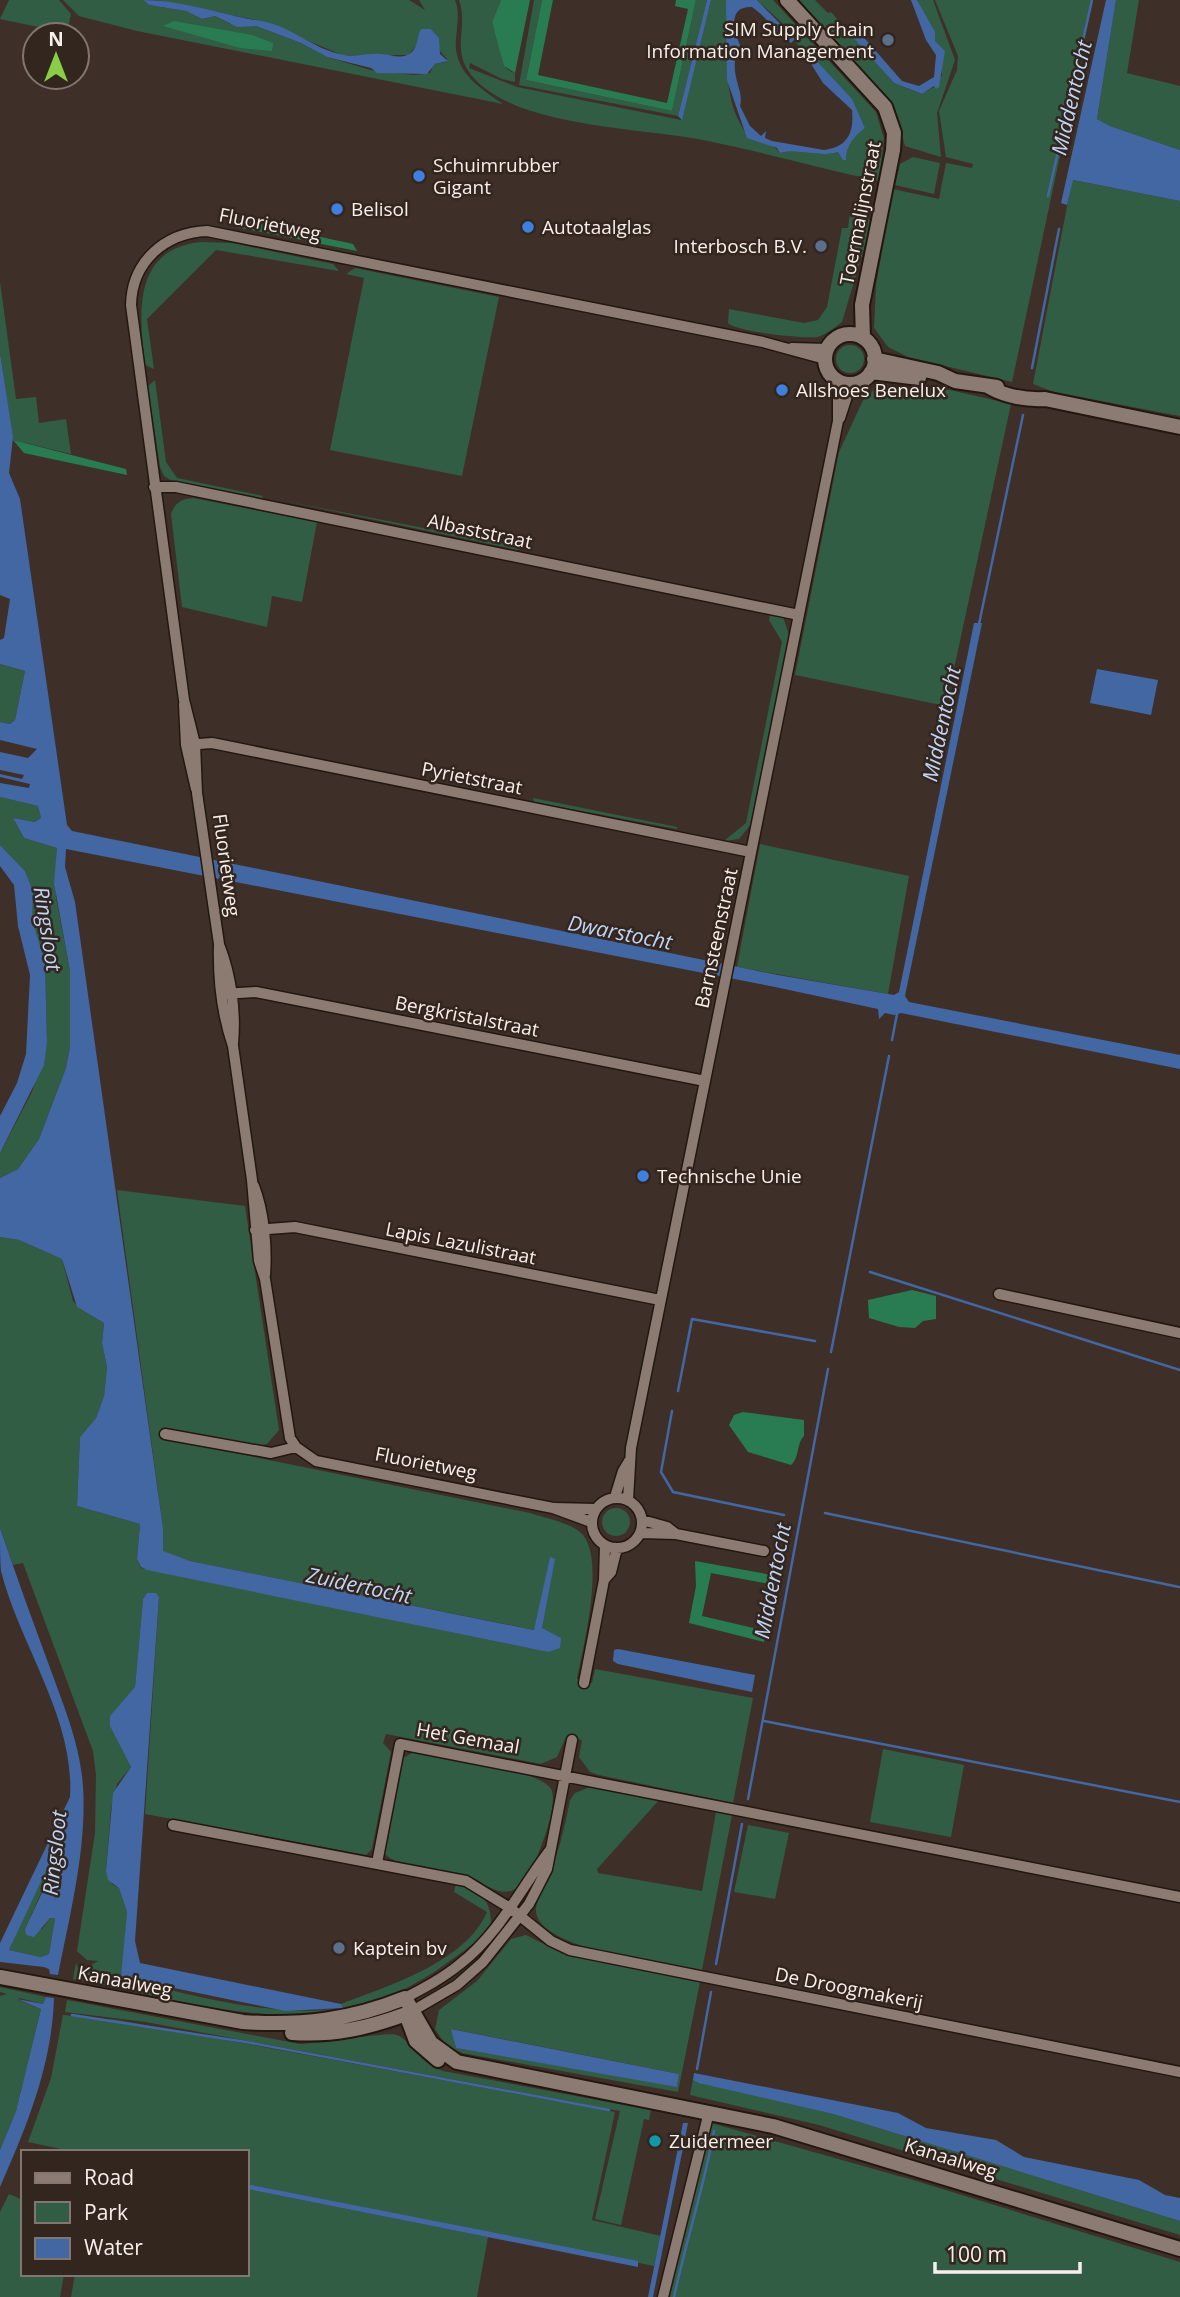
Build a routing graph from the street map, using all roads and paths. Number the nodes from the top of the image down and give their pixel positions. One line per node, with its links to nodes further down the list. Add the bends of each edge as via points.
1 (788, 0): 2 (street, Toermalijnstraat, via 875,94 893,127 893,150)
2 (856, 336): 3 (street, via 836,339); 4 (street, via 873,350)
3 (827, 354): 5 (street, via 828,370); 7 (street, Fluorietweg, via 217,232 189,233 149,256 138,272 131,297)
4 (873, 365): 5 (street, via 860,382); 6 (street, via 1017,388 1045,399)
5 (844, 382): 8 (street, Barnsteenstraat)
6 (1180, 427)
7 (154, 487): 8 (street, Albaststraat, via 189,489); 9 (street, Fluorietweg)
8 (799, 615): 10 (street, Barnsteenstraat)
9 (190, 744): 10 (street, Pyrietstraat, via 226,746); 11 (street, Fluorietweg, via 191,778 197,793)
10 (751, 852): 12 (street, Barnsteenstraat)
11 (226, 993): 12 (street, Bergkristalstraat, via 256,992); 13 (street, Fluorietweg, via 226,1027 233,1046)
12 (705, 1081): 15 (street, Barnsteenstraat)
13 (259, 1230): 15 (street, Lapis Lazulistraat, via 295,1227); 18 (street, Fluorietweg, via 286,1429)
14 (999, 1294): 16 (street)
15 (660, 1300): 19 (street, Barnsteenstraat)
16 (1180, 1334)
17 (165, 1434): 18 (street, via 271,1453)
18 (296, 1447): 22 (street, Fluorietweg, via 316,1461)
19 (629, 1461): 20 (street, Barnsteenstraat); 21 (street, Barnsteenstraat)
20 (615, 1497): 21 (street); 23 (street)
21 (628, 1500): 24 (street, via 638,1508)
22 (553, 1508): 23 (street, Fluorietweg); 25 (street, Fluorietweg)
23 (595, 1509): 25 (street)
24 (642, 1520): 26 (street); 27 (street)
25 (591, 1522): 28 (street, via 596,1538)
26 (640, 1533): 27 (street); 29 (street)
27 (676, 1534): 30 (street)
28 (605, 1545): 29 (street); 31 (street)
29 (617, 1548): 31 (street)
30 (764, 1551)
31 (604, 1580): 32 (street)
32 (584, 1683)
33 (572, 1740): 34 (street)
34 (566, 1777): 36 (street); 37 (street, Het Gemaal, via 400,1744); 38 (street)
35 (173, 1825): 37 (street)
36 (550, 1850): 39 (street); 40 (street, via 541,1882)
37 (377, 1863): 39 (street, via 466,1881)
38 (1180, 1897)
39 (510, 1909): 40 (street, De Droogmakerij); 42 (street, via 462,1963)
40 (521, 1916): 42 (street, via 470,1975); 43 (street, De Droogmakerij, via 570,1950)
41 (0, 1977): 42 (street, Kanaalweg, via 243,2022 324,2023)
42 (408, 2008): 44 (street, Kanaalweg, via 435,2047 470,2066)
43 (1180, 2071)
44 (709, 2112): 45 (street, Kanaalweg, via 875,2155); 46 (street)
45 (1180, 2249)
46 (663, 2297)

